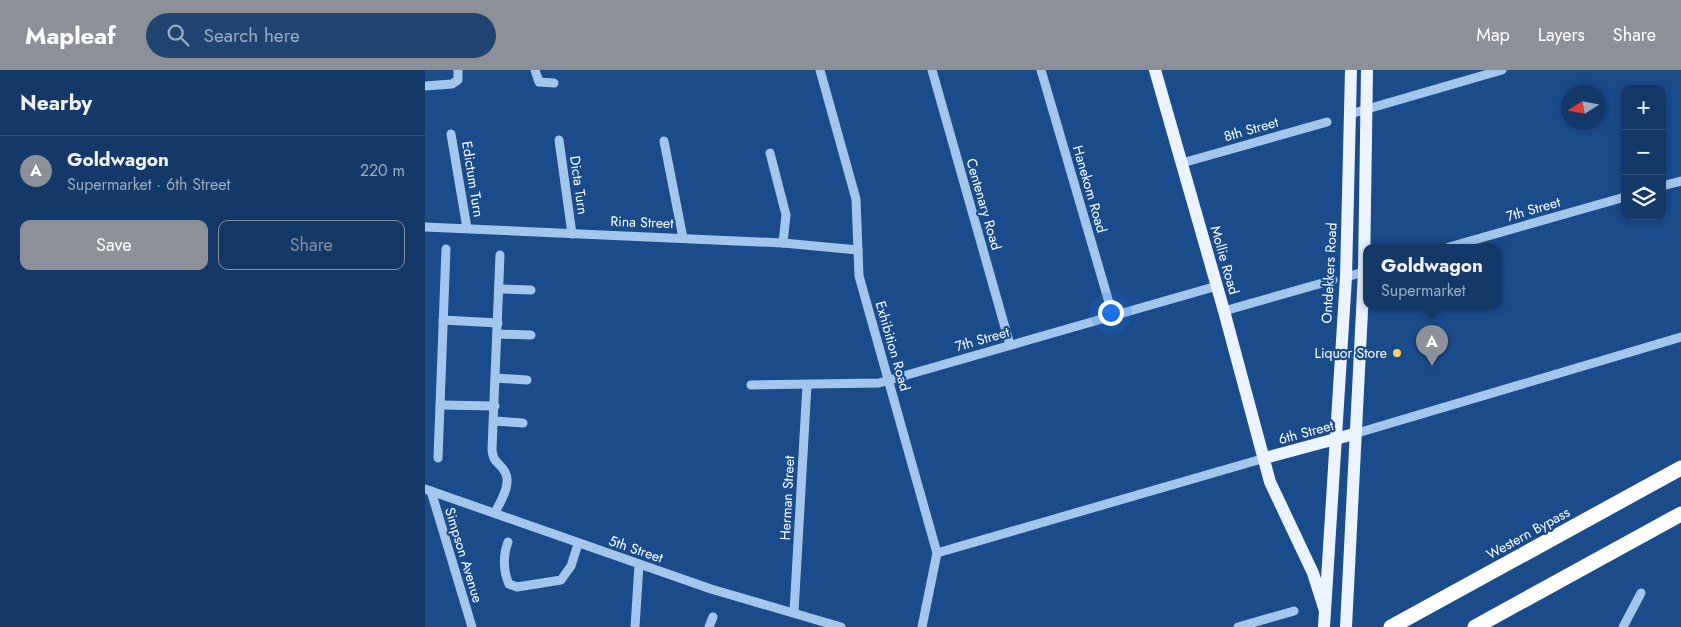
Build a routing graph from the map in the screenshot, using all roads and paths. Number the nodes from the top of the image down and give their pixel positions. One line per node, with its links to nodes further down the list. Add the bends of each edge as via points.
1 (458, 70): 11 (street, via 458,80 454,84)
2 (535, 70): 10 (street, via 539,82)
3 (820, 70): 31 (street, Exhibition Road, via 856,199)
4 (932, 70): 47 (street, Centenary Road)
5 (1041, 70): 41 (street, Hanekom Road)
6 (1155, 70): 19 (main road, Mollie Road)
7 (1351, 70): 13 (main road, Ontdekkers Road)
8 (1367, 70): 12 (main road)
9 (1502, 70): 12 (street)
10 (554, 83)
11 (425, 86)
12 (1366, 109): 13 (street); 28 (main road)
13 (1349, 114): 34 (main road, Ontdekkers Road)
14 (1327, 122): 19 (street, 8th Street)
15 (451, 134): 24 (street, Edictum Turn)
16 (559, 140): 25 (street, Dicta Turn)
17 (664, 141): 26 (street)
18 (770, 153): 27 (street, via 786,214)
19 (1182, 163): 36 (main road, Mollie Road)
20 (1681, 181): 21 (street)
21 (1666, 185)
22 (1621, 198): 29 (street, 7th Street)
23 (425, 227): 24 (street, Rina Street)
24 (467, 228): 25 (street, Rina Street)
25 (572, 234): 26 (street, Rina Street)
26 (683, 238): 27 (street, Rina Street)
27 (783, 243): 31 (street, Rina Street)
28 (1366, 244)
29 (1460, 244)
30 (445, 249): 42 (street)
31 (858, 250): 50 (street, Exhibition Road, via 859,276)
32 (501, 255): 37 (street)
33 (1363, 272): 34 (street)
34 (1346, 277): 58 (main road, Ontdekkers Road)
35 (1333, 280): 40 (street)
36 (1217, 286): 40 (main road, Mollie Road); 41 (street, 7th Street)
37 (499, 289): 38 (street); 43 (street)
38 (531, 290)
39 (1363, 309): 57 (main road)
40 (1224, 311): 60 (main road, Mollie Road)
41 (1113, 316): 47 (street, 7th Street)
42 (443, 320): 43 (street); 53 (street)
43 (498, 323): 44 (street)
44 (497, 334): 45 (street); 48 (street)
45 (531, 335)
46 (1681, 337): 57 (street, 6th Street)
47 (1009, 345): 50 (street, 7th Street)
48 (496, 378): 49 (street); 54 (street)
49 (527, 380)
50 (889, 380): 52 (street, 7th Street, via 870,384); 67 (street, Exhibition Road)
51 (751, 385): 52 (street, 7th Street)
52 (807, 385): 71 (street, Herman Street)
53 (440, 405): 54 (street); 59 (street)
54 (495, 406): 55 (street)
55 (494, 421): 56 (street); 63 (street, via 493,454 495,463 504,470 507,480)
56 (523, 423)
57 (1354, 434): 58 (main road, 6th Street); 80 (main road)
58 (1334, 440): 60 (main road, 6th Street); 73 (main road, Ontdekkers Road)
59 (439, 458)
60 (1265, 458): 67 (street, 6th Street); 73 (main road, Mollie Road, via 1274,495 1313,573)
61 (1681, 468): 81 (highway, Western Bypass)
62 (428, 490): 63 (street, 5th Street); 74 (street, Simpson Avenue)
63 (495, 513): 66 (street, 5th Street)
64 (1681, 514): 82 (highway)
65 (508, 542): 66 (street, via 504,559 506,576 509,584 517,587 561,580 571,566)
66 (579, 544): 68 (street, 5th Street)
67 (937, 553): 78 (street, Exhibition Road)
68 (639, 565): 71 (street, 5th Street); 75 (street)
69 (1641, 593): 83 (street)
70 (1294, 611): 79 (street)
71 (795, 612): 77 (street, 5th Street)
72 (713, 617): 76 (street)
73 (1324, 618)
74 (472, 627)
75 (635, 627)
76 (709, 627)
77 (841, 627)
78 (922, 627)
79 (1238, 627)
80 (1346, 627)
81 (1391, 627)
82 (1475, 627)
83 (1623, 627)

